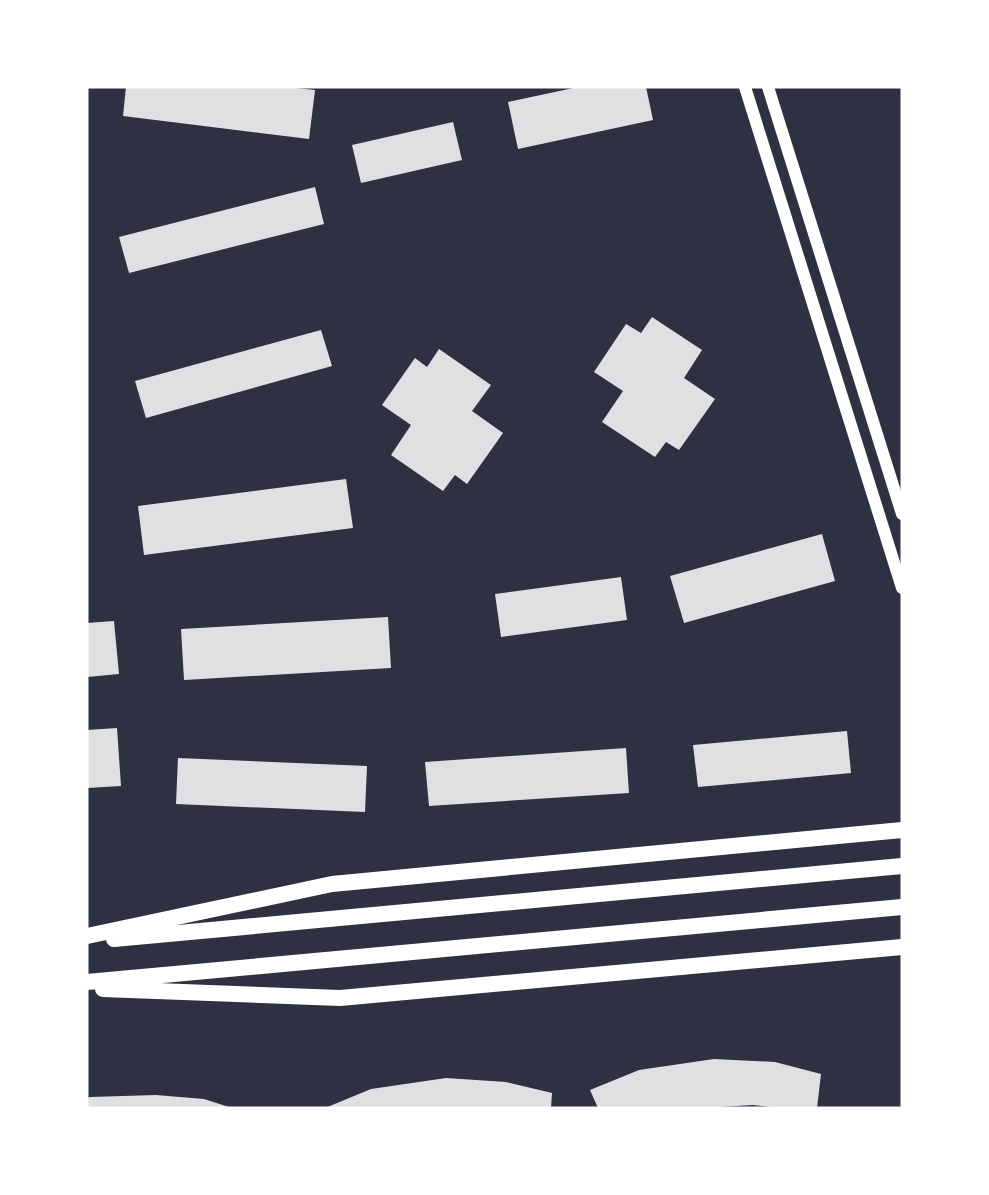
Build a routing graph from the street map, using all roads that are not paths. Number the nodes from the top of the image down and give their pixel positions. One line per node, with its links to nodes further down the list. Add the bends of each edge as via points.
1 (745, 87): 4 (main road)
2 (768, 87): 3 (main road)
3 (902, 514)
4 (902, 588)
5 (902, 830): 8 (highway, via 332,884)
6 (902, 866): 9 (highway)
7 (902, 907): 11 (highway)
8 (87, 936)
9 (87, 942)
10 (902, 947): 12 (highway, via 340,998)
11 (87, 982)
12 (87, 989)

